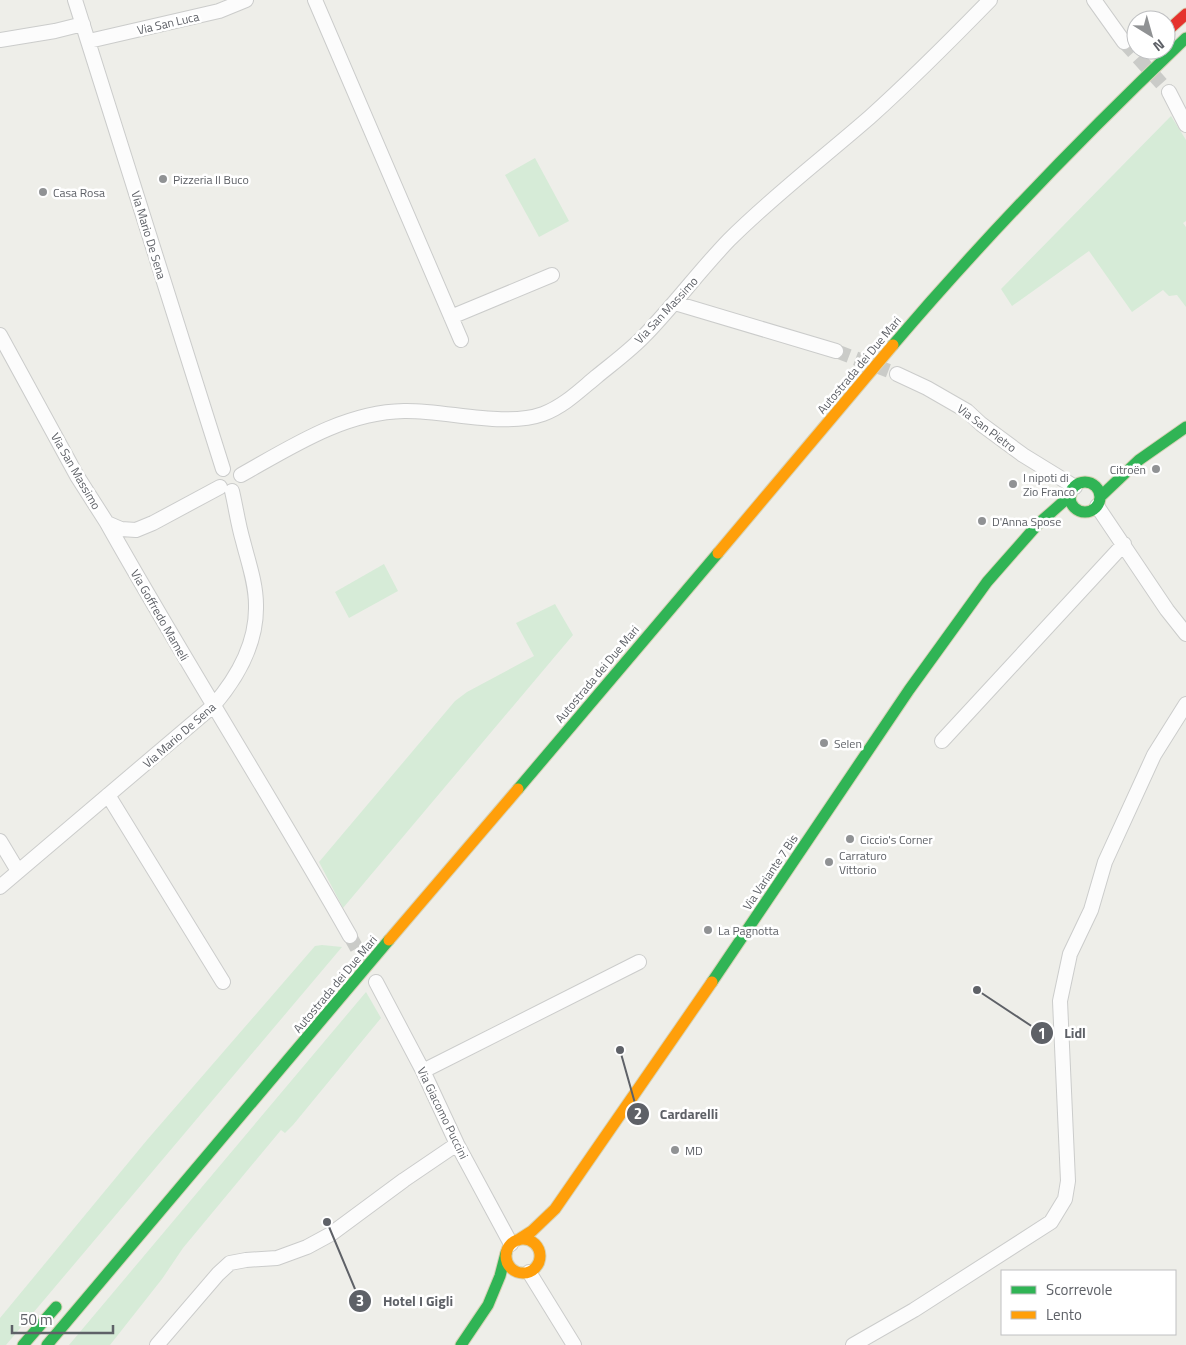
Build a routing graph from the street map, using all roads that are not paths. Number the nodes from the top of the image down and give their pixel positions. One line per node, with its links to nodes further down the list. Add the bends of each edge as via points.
1 (75, 0): 8 (street, Via Mario De Sena)
2 (246, 0): 11 (street, Via San Luca, via 218,12)
3 (315, 0): 17 (street)
4 (990, 0): 16 (street, Via San Massimo, via 891,98 784,189 729,241)
5 (1094, 0): 12 (street)
6 (1186, 14): 7 (main road)
7 (1176, 23)
8 (83, 24): 10 (street); 11 (street, Via Mario De Sena)
9 (1186, 38): 56 (main road, Autostrada dei Due Mari, via 1030,194 900,337)
10 (0, 40)
11 (89, 41): 24 (street, Via Mario De Sena)
12 (1124, 42)
13 (1169, 92): 14 (street)
14 (1186, 125)
15 (552, 275): 17 (street)
16 (675, 303): 20 (street); 25 (street, Via San Massimo, via 644,336 564,404 543,414 519,420 404,411 380,414 326,430)
17 (451, 318): 19 (street)
18 (0, 335): 31 (street, Via San Massimo, via 77,476)
19 (461, 340)
20 (836, 351)
21 (897, 374): 26 (street, Via San Pietro, via 967,411 1023,455)
22 (1186, 426): 23 (main road, Via Variante 7 Bis)
23 (1139, 460): 26 (main road, Via Variante 7 Bis); 28 (main road, Via Variante 7 Bis)
24 (223, 469): 25 (street, via 231,468); 27 (street, via 217,478)
25 (241, 475): 27 (street, via 239,487)
26 (1078, 488): 28 (main road, via 1097,488); 29 (main road, via 1072,505); 34 (main road, Via Variante 7 Bis, via 1038,524)
27 (226, 489): 31 (street, Via San Massimo, via 136,530 121,529); 37 (street, Via Mario De Sena, via 252,577 256,605 254,630 246,655 234,680)
28 (1099, 501): 29 (main road, via 1090,511); 33 (street)
29 (1080, 511): 30 (main road)
30 (1067, 519)
31 (107, 523): 37 (street, Via Goffredo Mameli)
32 (1049, 530): 34 (main road, Via Variante 7 Bis)
33 (1124, 544): 35 (street); 38 (street)
34 (1012, 554): 49 (main road, Via Variante 7 Bis, via 987,582 909,690 659,1061)
35 (1186, 634)
36 (1186, 704): 60 (street, via 1150,764 1105,862 1090,910 1070,954 1060,1001 1068,1181 1065,1199 1052,1222)
37 (213, 706): 39 (street, Via Mario De Sena); 43 (street, via 300,846)
38 (942, 740)
39 (108, 795): 41 (street, Via Mario De Sena); 45 (street)
40 (0, 842): 41 (street)
41 (18, 871): 42 (street, Via Mario De Sena)
42 (0, 887)
43 (350, 936)
44 (639, 962): 47 (street)
45 (223, 982)
46 (376, 982): 47 (street, Via Giacomo Puccini)
47 (423, 1071): 48 (street, Via Giacomo Puccini)
48 (457, 1144): 50 (street, Via Giacomo Puccini); 57 (street, via 331,1234 307,1247 277,1258 230,1263)
49 (555, 1209): 50 (main road, Via Variante 7 Bis); 51 (main road, Via Variante 7 Bis)
50 (512, 1246): 51 (main road, via 523,1239 533,1242); 52 (main road, via 509,1266 516,1272); 54 (main road)
51 (540, 1255): 52 (main road, via 538,1265)
52 (527, 1273): 54 (main road); 59 (street)
53 (62, 1299): 55 (main road)
54 (488, 1305): 58 (main road)
55 (24, 1345)
56 (47, 1345)
57 (158, 1345)
58 (461, 1345)
59 (574, 1345)
60 (853, 1345)

